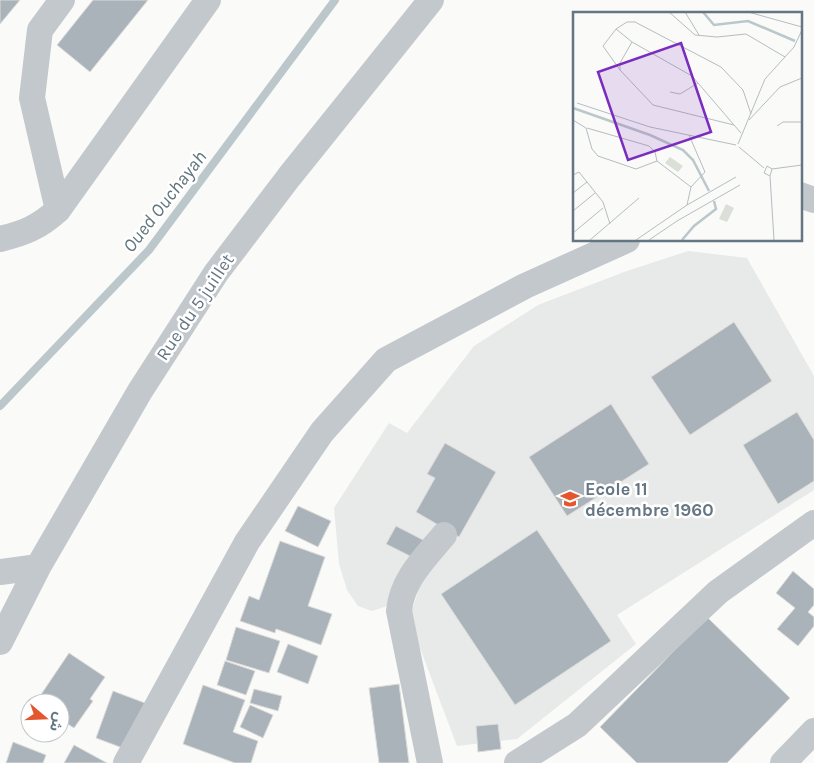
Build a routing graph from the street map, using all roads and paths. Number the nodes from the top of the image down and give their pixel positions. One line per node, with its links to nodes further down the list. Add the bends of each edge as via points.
1 (62, 0): 6 (street, via 40,30 32,98)
2 (208, 0): 6 (street)
3 (431, 0): 11 (street, Rue du 5 juillet, via 216,273 140,391)
4 (802, 196): 5 (street)
5 (814, 200)
6 (58, 210): 7 (street, via 42,224)
7 (0, 239)
8 (625, 241): 15 (street, via 525,286 386,360 322,432 247,542)
9 (814, 523): 17 (street, via 718,592 577,725)
10 (444, 535): 16 (street, via 410,576 400,597 399,611)
11 (38, 567): 12 (street); 13 (street, Rue du 5 juillet)
12 (0, 572)
13 (0, 642)
14 (814, 731): 18 (street)
15 (126, 763)
16 (430, 763)
17 (517, 763)
18 (784, 763)

